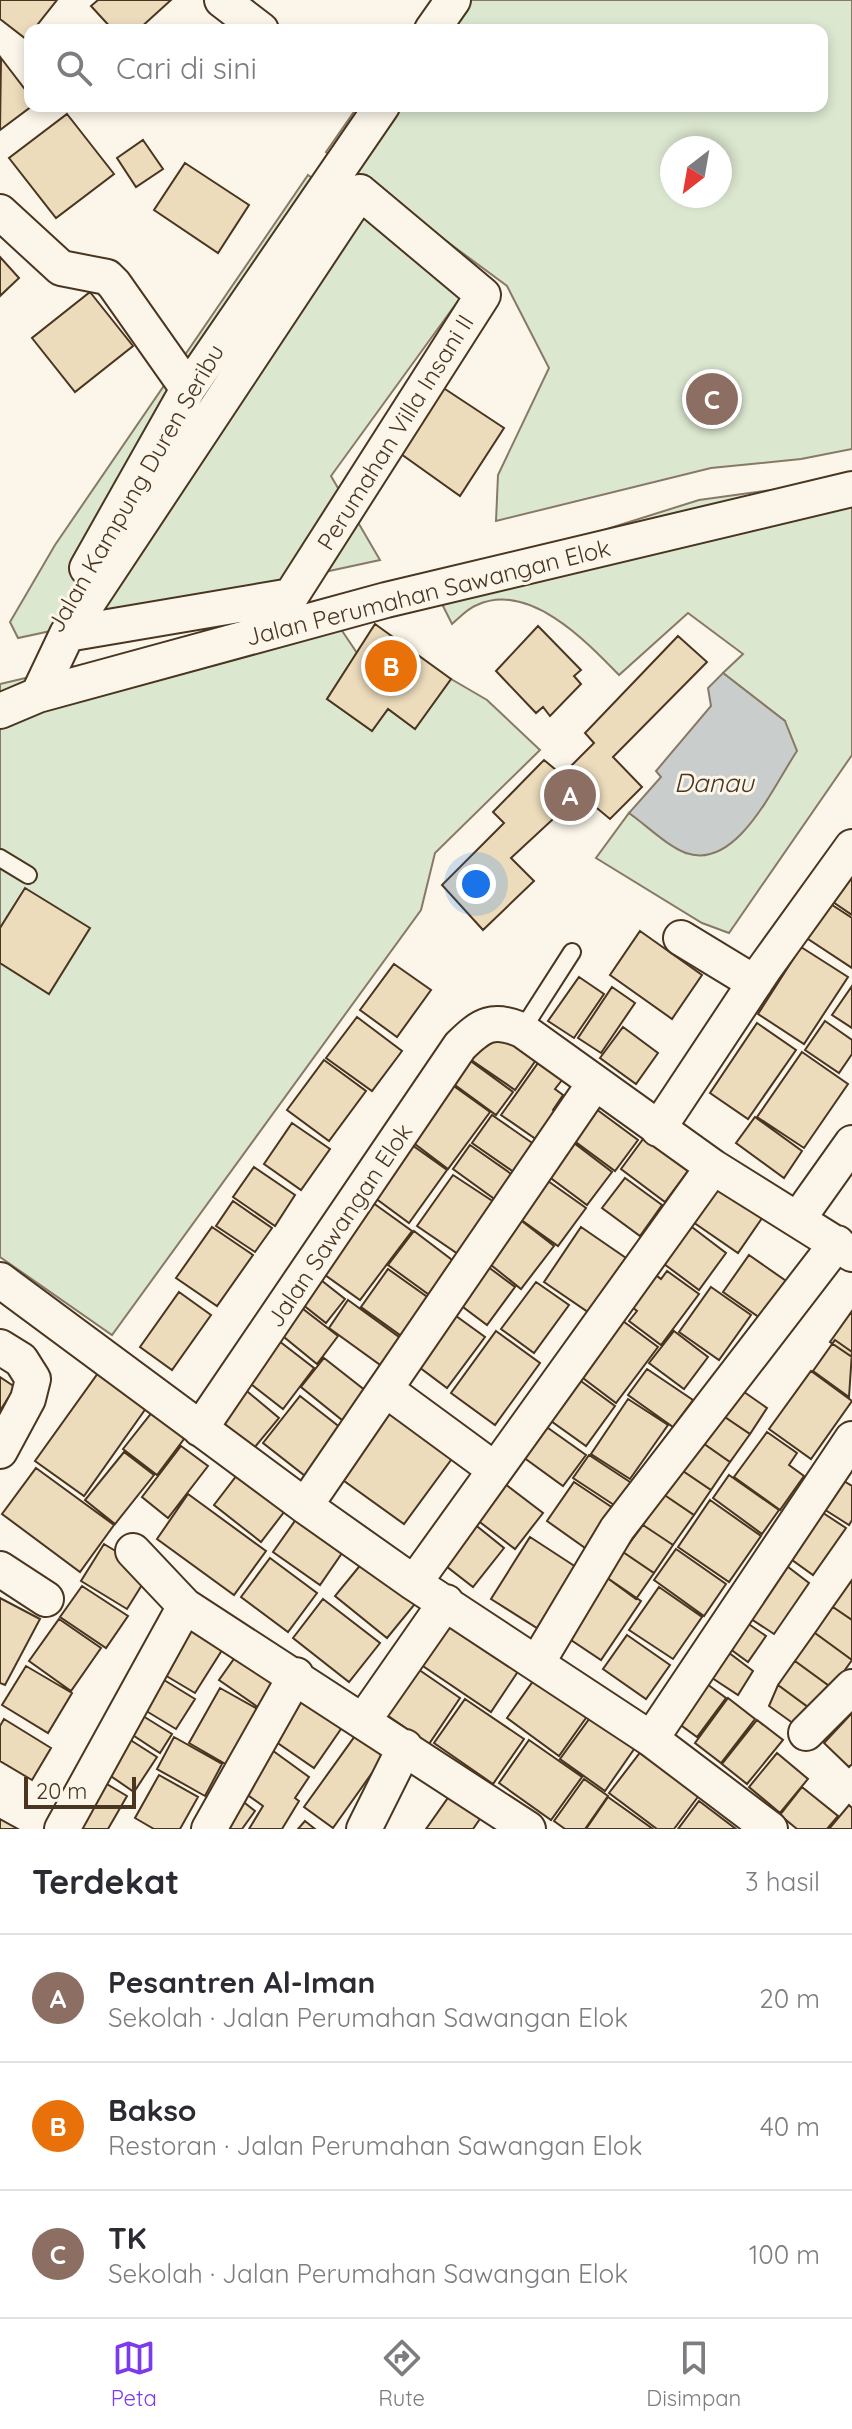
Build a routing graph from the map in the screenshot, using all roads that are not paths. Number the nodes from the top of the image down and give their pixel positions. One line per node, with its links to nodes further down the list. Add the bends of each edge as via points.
1 (222, 0): 3 (street)
2 (453, 0): 4 (street)
3 (253, 24)
4 (436, 24)
5 (371, 112): 7 (street, Jalan Kampung Duren Seribu)
6 (0, 212): 7 (street, via 61,268 107,277)
7 (188, 389): 10 (street, Jalan Kampung Duren Seribu)
8 (852, 489): 10 (street, Jalan Perumahan Sawangan Elok, via 386,600)
9 (67, 634): 9 (street, Perumahan Villa Insani II, via 360,192 483,295 291,596); 10 (street, Perumahan Villa Insani II)
10 (15, 705)
11 (852, 847): 16 (street)
12 (0, 858): 13 (lane)
13 (28, 875)
14 (681, 938): 16 (street)
15 (572, 952): 17 (lane)
16 (755, 983): 19 (street)
17 (522, 1030): 18 (street, Jalan Sawangan Elok); 27 (street, Jalan Sawangan Elok, via 503,1022 486,1023 460,1046)
18 (594, 1084): 19 (street, Jalan Sawangan Elok); 26 (street)
19 (658, 1129): 21 (street, Jalan Sawangan Elok)
20 (852, 1143): 22 (street)
21 (713, 1167): 22 (street, Jalan Sawangan Elok); 30 (street)
22 (798, 1219): 23 (street, Jalan Sawangan Elok)
23 (844, 1248): 38 (street, Jalan Sawangan Elok, via 617,1529)
24 (0, 1280): 27 (street)
25 (0, 1347): 29 (street, via 21,1360 33,1379)
26 (385, 1389): 30 (street); 31 (street)
27 (200, 1429): 31 (street)
28 (852, 1439): 43 (street)
29 (0, 1451)
30 (494, 1469): 34 (street)
31 (305, 1506): 34 (street)
32 (133, 1551): 37 (street)
33 (0, 1569): 35 (street)
34 (414, 1583): 36 (street)
35 (46, 1599)
36 (446, 1602): 38 (street); 41 (street)
37 (185, 1606): 39 (street); 45 (street)
38 (537, 1663): 43 (street)
39 (296, 1675): 41 (street); 46 (street)
40 (852, 1687): 42 (street)
41 (363, 1721): 44 (street)
42 (806, 1733)
43 (651, 1739): 49 (street)
44 (405, 1747): 47 (street); 48 (street)
45 (62, 1829)
46 (209, 1829)
47 (364, 1829)
48 (528, 1829)
49 (770, 1829)

